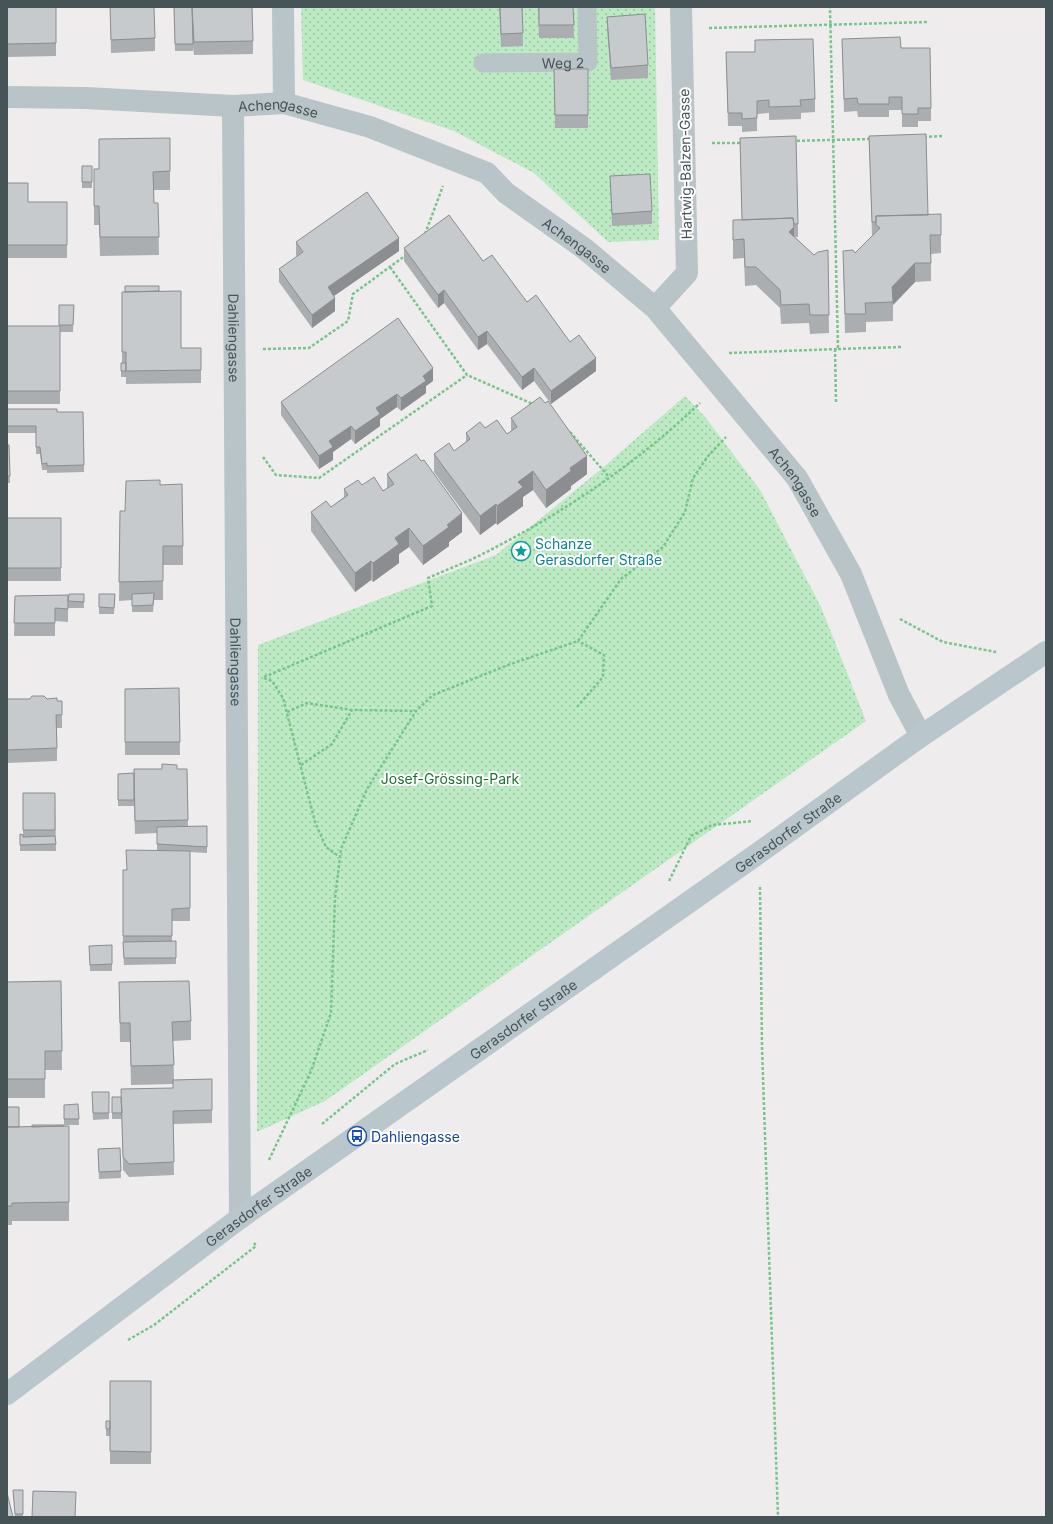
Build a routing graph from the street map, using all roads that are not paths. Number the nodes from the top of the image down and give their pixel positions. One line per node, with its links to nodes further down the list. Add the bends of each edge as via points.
1 (283, 7): 6 (street)
2 (587, 7): 4 (lane, Weg 2, via 588,62)
3 (681, 18): 8 (street, Hartwig-Balzen-Gasse, via 687,273)
4 (483, 63)
5 (7, 97): 7 (street, Achengasse, via 86,98)
6 (284, 103): 7 (street, Achengasse); 8 (street, Achengasse, via 370,127 487,173 506,193 585,249)
7 (233, 106): 11 (street, Dahliengasse)
8 (655, 308): 10 (street, Achengasse, via 797,478 850,574 899,695)
9 (1046, 652): 10 (main road, Gerasdorfer Straße)
10 (921, 736): 11 (main road, Gerasdorfer Straße)
11 (240, 1218): 12 (main road, Gerasdorfer Straße)
12 (7, 1394)

